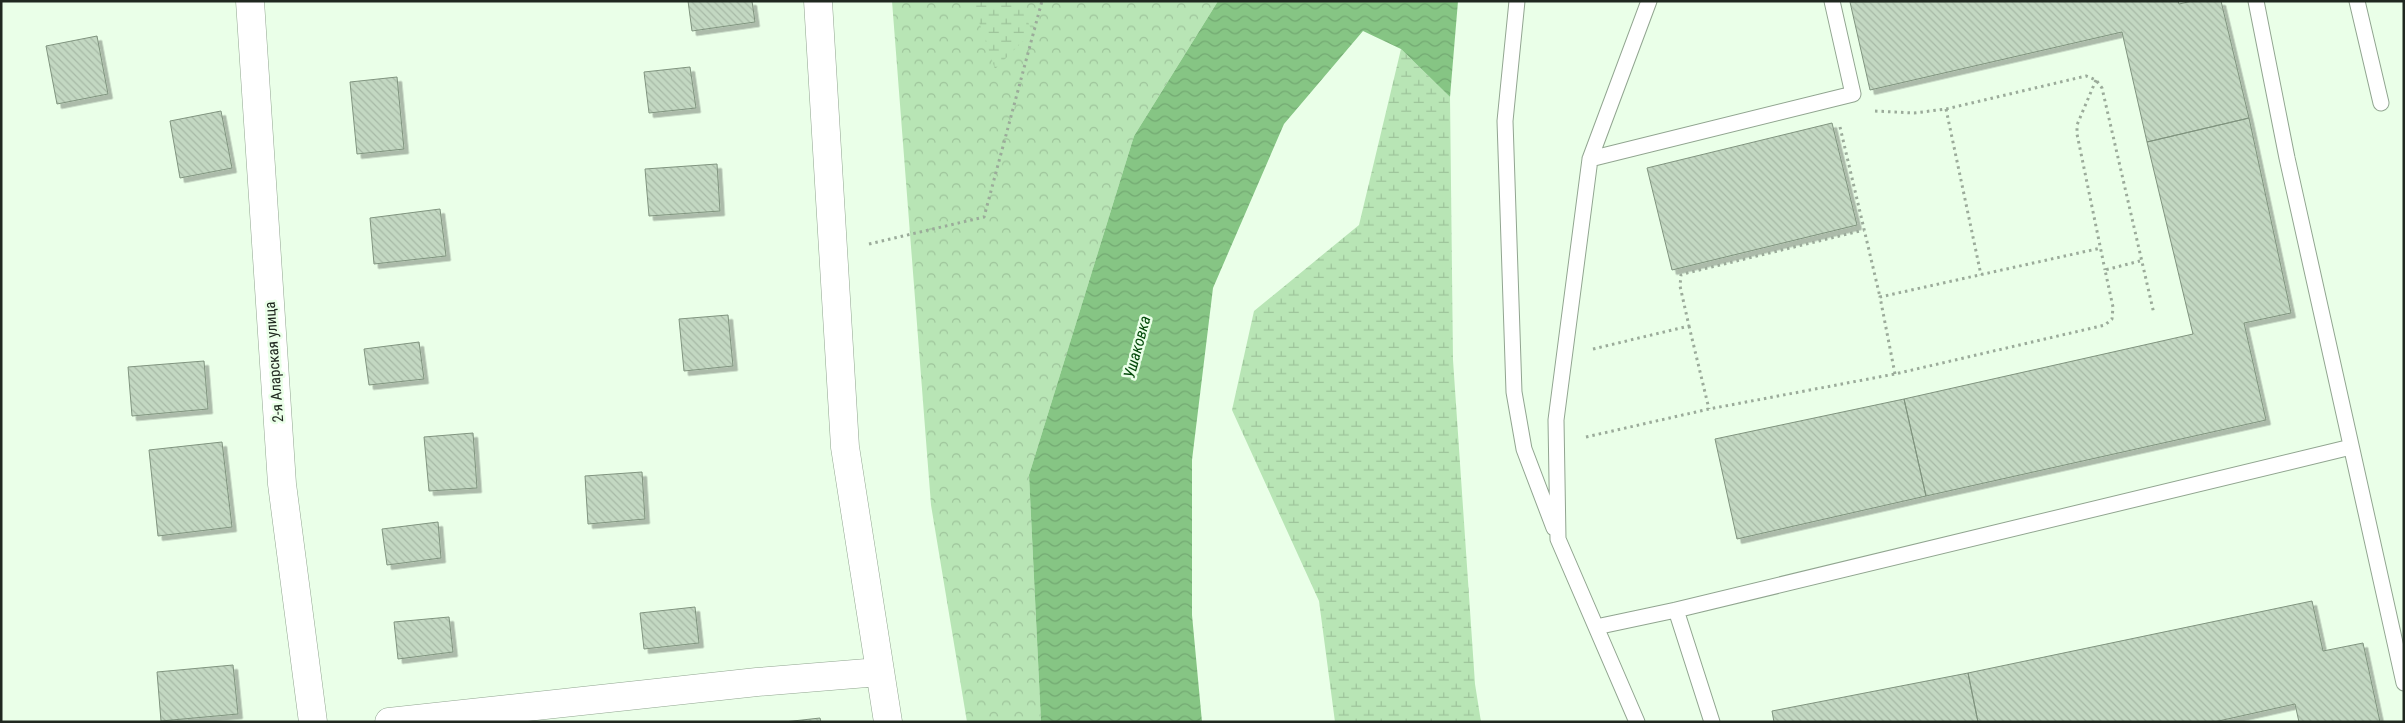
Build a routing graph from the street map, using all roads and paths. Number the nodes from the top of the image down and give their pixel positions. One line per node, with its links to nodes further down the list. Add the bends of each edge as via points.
1 (250, 1): 33 (street, 2-я Аларская улица, via 282,484)
2 (818, 1): 16 (street)
3 (1042, 1): 16 (path, via 984,217)
4 (1517, 1): 28 (lane, via 1505,121 1514,392 1524,449)
5 (1649, 1): 13 (lane)
6 (1832, 1): 11 (lane, via 1853,94)
7 (2256, 1): 27 (lane)
8 (2357, 1): 10 (lane)
9 (2096, 80): 12 (path, via 2086,76); 15 (path, via 2076,134); 17 (path, via 2102,88)
10 (2380, 103)
11 (1845, 104): 12 (path, via 1914,113); 13 (lane); 14 (path, via 1839,120)
12 (1946, 109): 19 (path)
13 (1590, 159): 23 (lane)
14 (1864, 230): 20 (path); 22 (path, via 1681,276 1680,286)
15 (2101, 248): 18 (path); 19 (path)
16 (833, 252): 31 (street, via 845,447)
17 (2140, 261): 18 (path); 21 (path)
18 (2105, 270): 24 (path, via 2113,307 2112,319 2106,325)
19 (1981, 275): 20 (path)
20 (1880, 297): 24 (path)
21 (2154, 314)
22 (1689, 326): 23 (path); 25 (path)
23 (1564, 356): 26 (lane, via 1556,420)
24 (1895, 374): 25 (path)
25 (1709, 409): 26 (path)
26 (1557, 444): 28 (lane)
27 (2351, 447): 29 (lane); 32 (lane)
28 (1558, 539): 30 (lane)
29 (1676, 610): 30 (lane); 37 (lane)
30 (1596, 627): 36 (lane)
31 (879, 672): 34 (street); 35 (street)
32 (2404, 684)
33 (313, 722)
34 (389, 722)
35 (888, 722)
36 (1637, 722)
37 (1712, 722)

